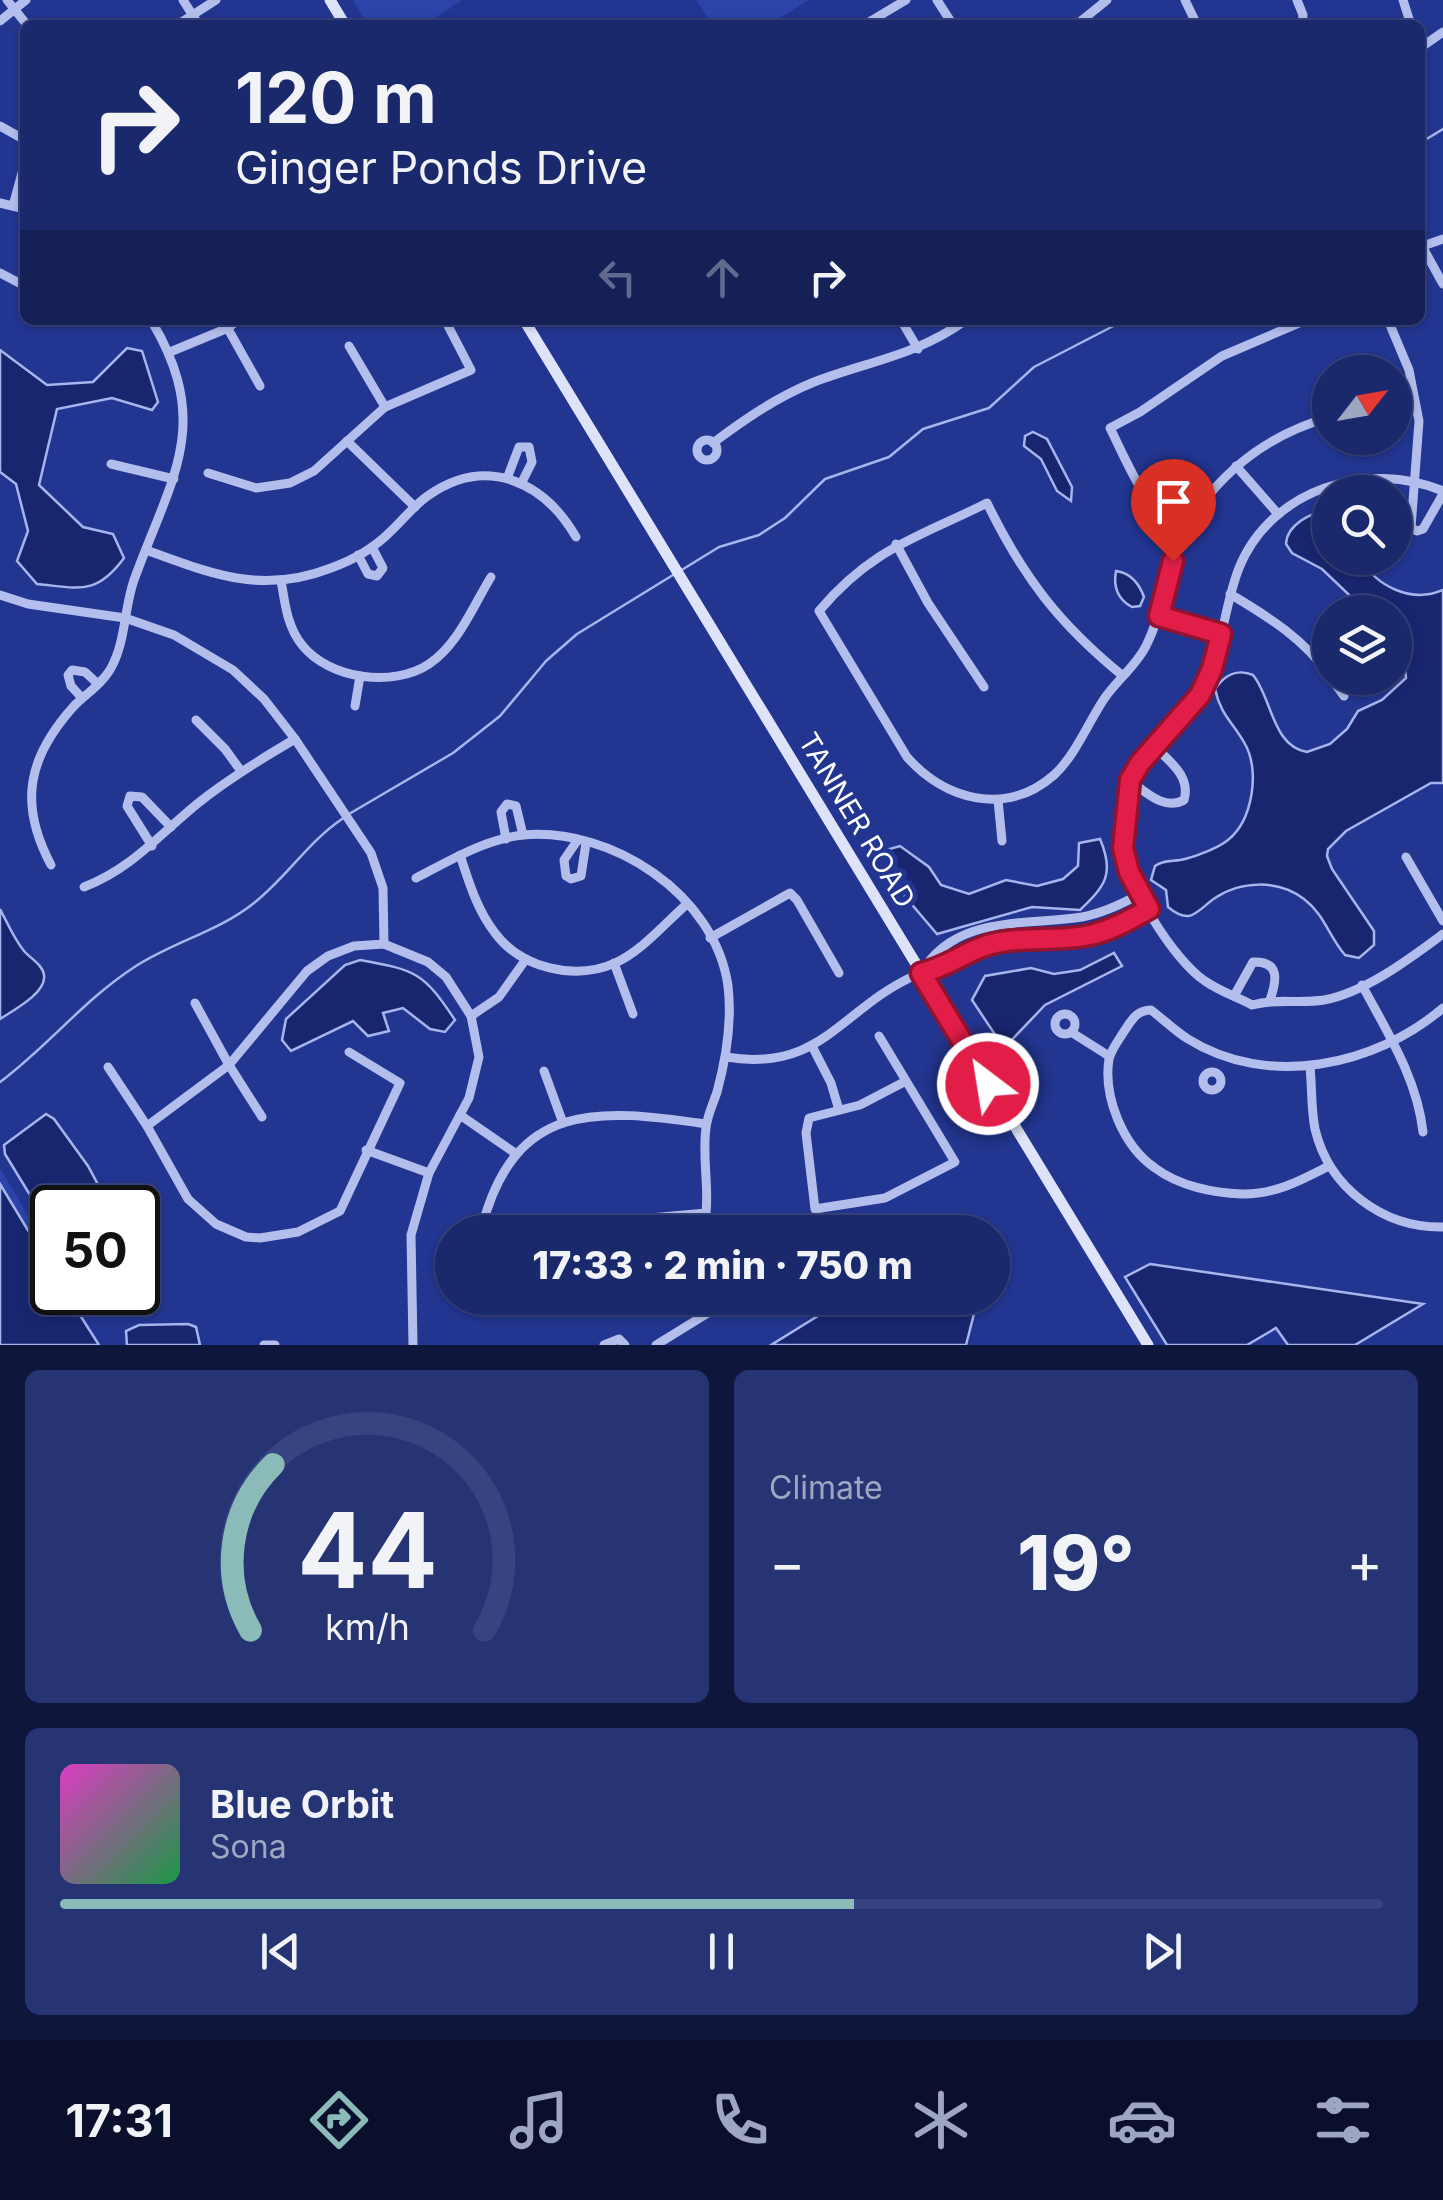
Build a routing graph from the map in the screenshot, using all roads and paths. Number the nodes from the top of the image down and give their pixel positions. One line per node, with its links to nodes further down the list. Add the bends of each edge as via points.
1 (26, 0): 6 (street)
2 (183, 0): 7 (street)
3 (216, 0): 7 (street)
4 (906, 0): 10 (street)
5 (1107, 0): 11 (street)
6 (11, 5): 12 (street)
7 (192, 15): 8 (street); 9 (street)
8 (184, 20)
9 (195, 20)
10 (872, 20)
11 (1081, 20)
12 (0, 21)
13 (20, 180): 15 (street)
14 (0, 203): 15 (street)
15 (13, 206): 16 (street)
16 (20, 208)
17 (1425, 254): 18 (street)
18 (1443, 284)
19 (154, 325): 30 (street)
20 (224, 325): 30 (street)
21 (227, 325): 31 (street)
22 (448, 325): 32 (street, via 471,370)
23 (527, 325): 92 (main road, TANNER ROAD)
24 (903, 325): 29 (street)
25 (958, 325): 29 (street)
26 (1294, 325): 46 (street, via 1222,356 1110,428 1141,491)
27 (1391, 325): 41 (street, via 1415,394)
28 (349, 346): 32 (street)
29 (918, 349): 35 (street, via 796,390)
30 (170, 352): 40 (street, via 184,432)
31 (260, 386)
32 (385, 407): 34 (street)
33 (1312, 424): 37 (street, via 1281,435)
34 (347, 441): 38 (street, via 290,483 256,488); 44 (street)
35 (714, 443)
36 (112, 464): 40 (street)
37 (1236, 466): 45 (street); 46 (street)
38 (208, 474)
39 (508, 476): 42 (street); 42 (street, via 519,447 529,447 532,462); 44 (street, via 466,478)
40 (174, 479): 50 (street)
41 (1417, 480): 43 (street); 43 (street, via 1411,528 1422,528); 45 (street, via 1345,481)
42 (521, 484): 47 (street, via 553,505)
43 (1443, 492)
44 (415, 507): 49 (street)
45 (1278, 514): 54 (street, via 1250,548)
46 (1182, 534): 56 (street)
47 (576, 538)
48 (896, 544): 61 (street, via 987,503 1041,598); 63 (street); 71 (street, via 843,583 820,611 906,757 924,776 958,794)
49 (372, 547): 51 (street); 51 (street, via 384,568 376,576)
50 (146, 550): 53 (street, via 233,579); 57 (street)
51 (358, 555): 53 (street)
52 (491, 577): 60 (street, via 450,646 431,663 406,676)
53 (281, 580): 60 (street, via 288,620 301,644 318,662)
54 (1230, 594): 58 (street); 59 (street)
55 (1, 598): 57 (street)
56 (1159, 616): 58 (street); 61 (street, via 1145,649)
57 (125, 618): 62 (street, via 114,664); 67 (street, via 221,662 264,698)
58 (1221, 634): 68 (street, via 1200,695)
59 (1312, 652)
60 (360, 676): 65 (street)
61 (1122, 676): 71 (street, via 1064,765)
62 (98, 684): 64 (street); 64 (street, via 72,670 69,681)
63 (984, 687)
64 (82, 698): 79 (street, via 46,742 34,775 31,810)
65 (355, 706)
66 (196, 720): 69 (street)
67 (296, 739): 69 (street); 88 (street, via 370,853 383,888)
68 (1154, 746): 70 (street); 70 (street, via 1183,776 1184,800 1163,803)
69 (241, 771): 72 (street)
70 (1130, 780): 82 (street, via 1123,848)
71 (998, 800): 75 (street)
72 (171, 827): 76 (street); 76 (street, via 142,797 130,796 127,806)
73 (523, 835): 74 (street); 74 (street, via 516,806 506,804); 83 (street, via 581,842 638,863)
74 (506, 838): 77 (street)
75 (1002, 841)
76 (152, 846): 81 (street)
77 (460, 855): 80 (street); 89 (street, via 486,920)
78 (1406, 856): 85 (street)
79 (51, 865)
80 (416, 878)
81 (84, 887)
82 (1140, 894): 84 (street); 92 (street, via 1084,916 995,924 932,954)
83 (687, 904): 87 (street); 90 (street)
84 (1149, 909): 92 (street, via 1088,936 997,942); 94 (street, via 1202,980)
85 (1443, 922)
86 (1443, 934): 93 (street)
87 (710, 938): 91 (street, via 790,893); 107 (street, via 728,986)
88 (384, 944): 99 (street, via 428,962); 108 (street, via 354,946 317,963)
89 (526, 959): 90 (street, via 563,971); 99 (street, via 499,997)
90 (614, 963): 98 (street)
91 (839, 973)
92 (921, 973): 103 (street); 135 (main road, TANNER ROAD)
93 (1362, 985): 95 (street, via 1302,1003); 102 (street)
94 (1234, 996): 95 (street, via 1252,1004); 95 (street, via 1253,962 1264,962 1277,980)
95 (1270, 1000)
96 (195, 1003): 108 (street)
97 (1443, 1008): 102 (street)
98 (633, 1014)
99 (471, 1016): 115 (street, via 476,1078)
100 (1071, 1032): 106 (street)
101 (879, 1036): 113 (street)
102 (1392, 1042): 109 (street); 120 (street, via 1411,1078)
103 (812, 1046): 107 (street, via 783,1058); 114 (street)
104 (349, 1052): 121 (street, via 400,1083)
105 (1222, 1055): 106 (street, via 1151,1010 1136,1014); 109 (street); 112 (street)
106 (1109, 1056): 123 (street, via 1110,1094 1125,1131 1155,1168 1180,1182 1262,1193)
107 (726, 1057): 118 (street)
108 (228, 1065): 116 (street); 119 (street)
109 (1310, 1066): 123 (street, via 1315,1127)
110 (108, 1067): 119 (street)
111 (544, 1071): 117 (street)
112 (1216, 1073)
113 (906, 1081): 114 (street); 114 (street, via 955,1162 885,1198 815,1209 809,1118)
114 (840, 1110)
115 (460, 1115): 122 (street); 124 (street)
116 (262, 1117)
117 (563, 1123): 118 (street, via 608,1116); 122 (street)
118 (706, 1124): 126 (street, via 706,1212)
119 (147, 1126): 121 (street, via 196,1208 233,1232 260,1238 298,1232 340,1211)
120 (1424, 1132)
121 (366, 1150): 124 (street)
122 (515, 1153): 125 (street)
123 (1330, 1166): 127 (street, via 1372,1209)
124 (429, 1174): 131 (street, via 410,1235)
125 (486, 1215)
126 (675, 1215)
127 (1443, 1228)
128 (705, 1315): 134 (street)
129 (264, 1345): 130 (street)
130 (274, 1345)
131 (413, 1345)
132 (604, 1345): 133 (street, via 619,1339)
133 (624, 1345)
134 (656, 1345)
135 (1148, 1345)

